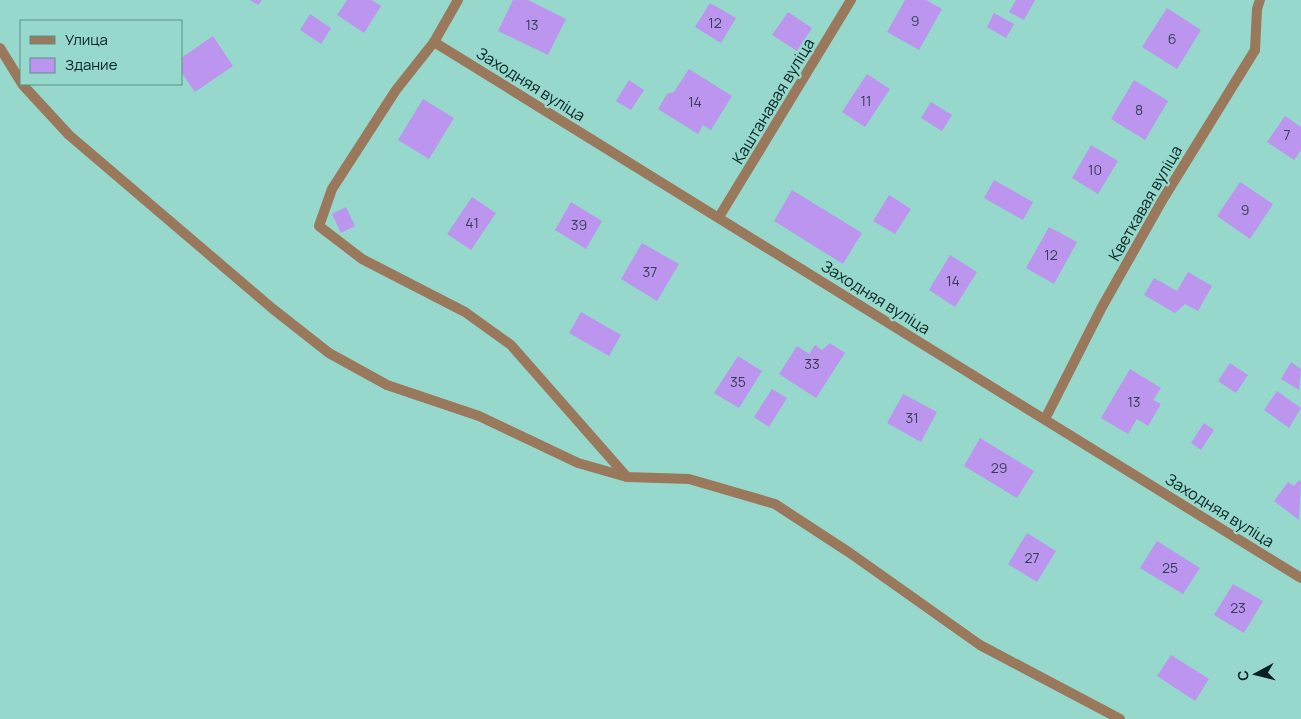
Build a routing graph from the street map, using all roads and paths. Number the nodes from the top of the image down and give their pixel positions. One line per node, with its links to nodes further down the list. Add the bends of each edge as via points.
1 (458, 0): 4 (street)
2 (851, 0): 8 (street, Каштанавая вуліца)
3 (1260, 0): 9 (street, Кветкавая вуліца, via 1254,50 1163,199 1102,307)
4 (434, 42): 8 (street, Заходняя вуліца); 10 (street, via 396,90 332,189 319,226 362,259 465,312 511,345)
5 (0, 48): 6 (street)
6 (20, 80)
7 (24, 85): 10 (street, via 69,135 329,353 387,385 479,416 578,463)
8 (720, 217): 9 (street, Заходняя вуліца)
9 (1045, 419): 11 (street, Заходняя вуліца)
10 (627, 477): 12 (street, via 689,480 775,504 980,645)
11 (1301, 578)
12 (1120, 719)

